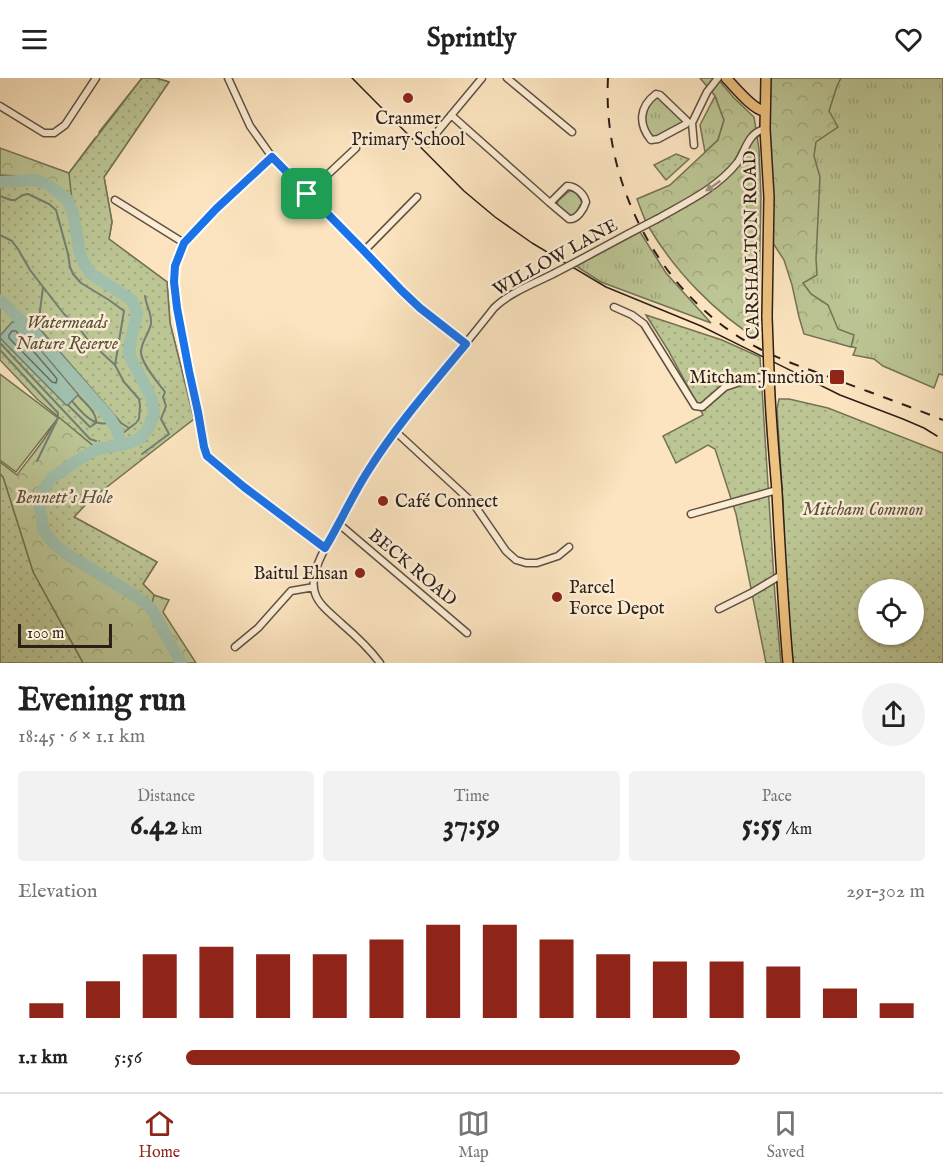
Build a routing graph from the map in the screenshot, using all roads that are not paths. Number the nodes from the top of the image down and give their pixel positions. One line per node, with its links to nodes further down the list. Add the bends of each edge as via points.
1 (96, 78): 8 (street, via 65,125 54,133 44,133)
2 (228, 78): 17 (street, via 250,126)
3 (482, 78): 10 (street)
4 (507, 78): 13 (street)
5 (718, 78): 11 (street)
6 (726, 78): 9 (main road, via 753,106)
7 (766, 78): 9 (main road, CARSHALTON ROAD)
8 (0, 106)
9 (764, 111): 12 (main road, CARSHALTON ROAD)
10 (451, 116): 14 (street); 21 (street)
11 (689, 123): 11 (street, via 651,140 642,125 643,112 656,94); 15 (street)
12 (765, 129): 25 (street, WILLOW LANE, one-way to 25, bridge, via 754,133 738,162 711,188 498,303); 26 (main road, CARSHALTON ROAD, bridge, via 770,197)
13 (572, 132)
14 (428, 143)
15 (694, 145)
16 (356, 148): 18 (street)
17 (272, 157): 18 (street); 22 (street)
18 (307, 194): 23 (street)
19 (417, 197): 23 (street)
20 (115, 201): 22 (street)
21 (550, 203): 21 (street, via 567,186 586,199 582,211 572,220)
22 (184, 243): 32 (street, via 175,266 174,282 205,453)
23 (364, 251): 25 (street, via 420,308)
24 (614, 307): 26 (street, via 644,324 695,406 702,407 725,387)
25 (466, 344): 27 (street, WILLOW LANE)
26 (769, 374): 28 (main road, CARSHALTON ROAD)
27 (396, 432): 30 (street, WILLOW LANE, via 368,471); 31 (street, via 469,499 516,560 537,563 558,556)
28 (777, 490): 29 (street); 33 (main road, CARSHALTON ROAD)
29 (691, 514)
30 (339, 524): 32 (street, WILLOW LANE); 36 (street, BECK ROAD)
31 (569, 547)
32 (325, 548): 34 (street, WILLOW LANE)
33 (781, 575): 35 (street); 39 (main road, CARSHALTON ROAD)
34 (314, 587): 37 (street, via 291,591 258,628); 38 (street, via 322,604)
35 (719, 609)
36 (467, 633)
37 (234, 647)
38 (380, 663)
39 (788, 663)

